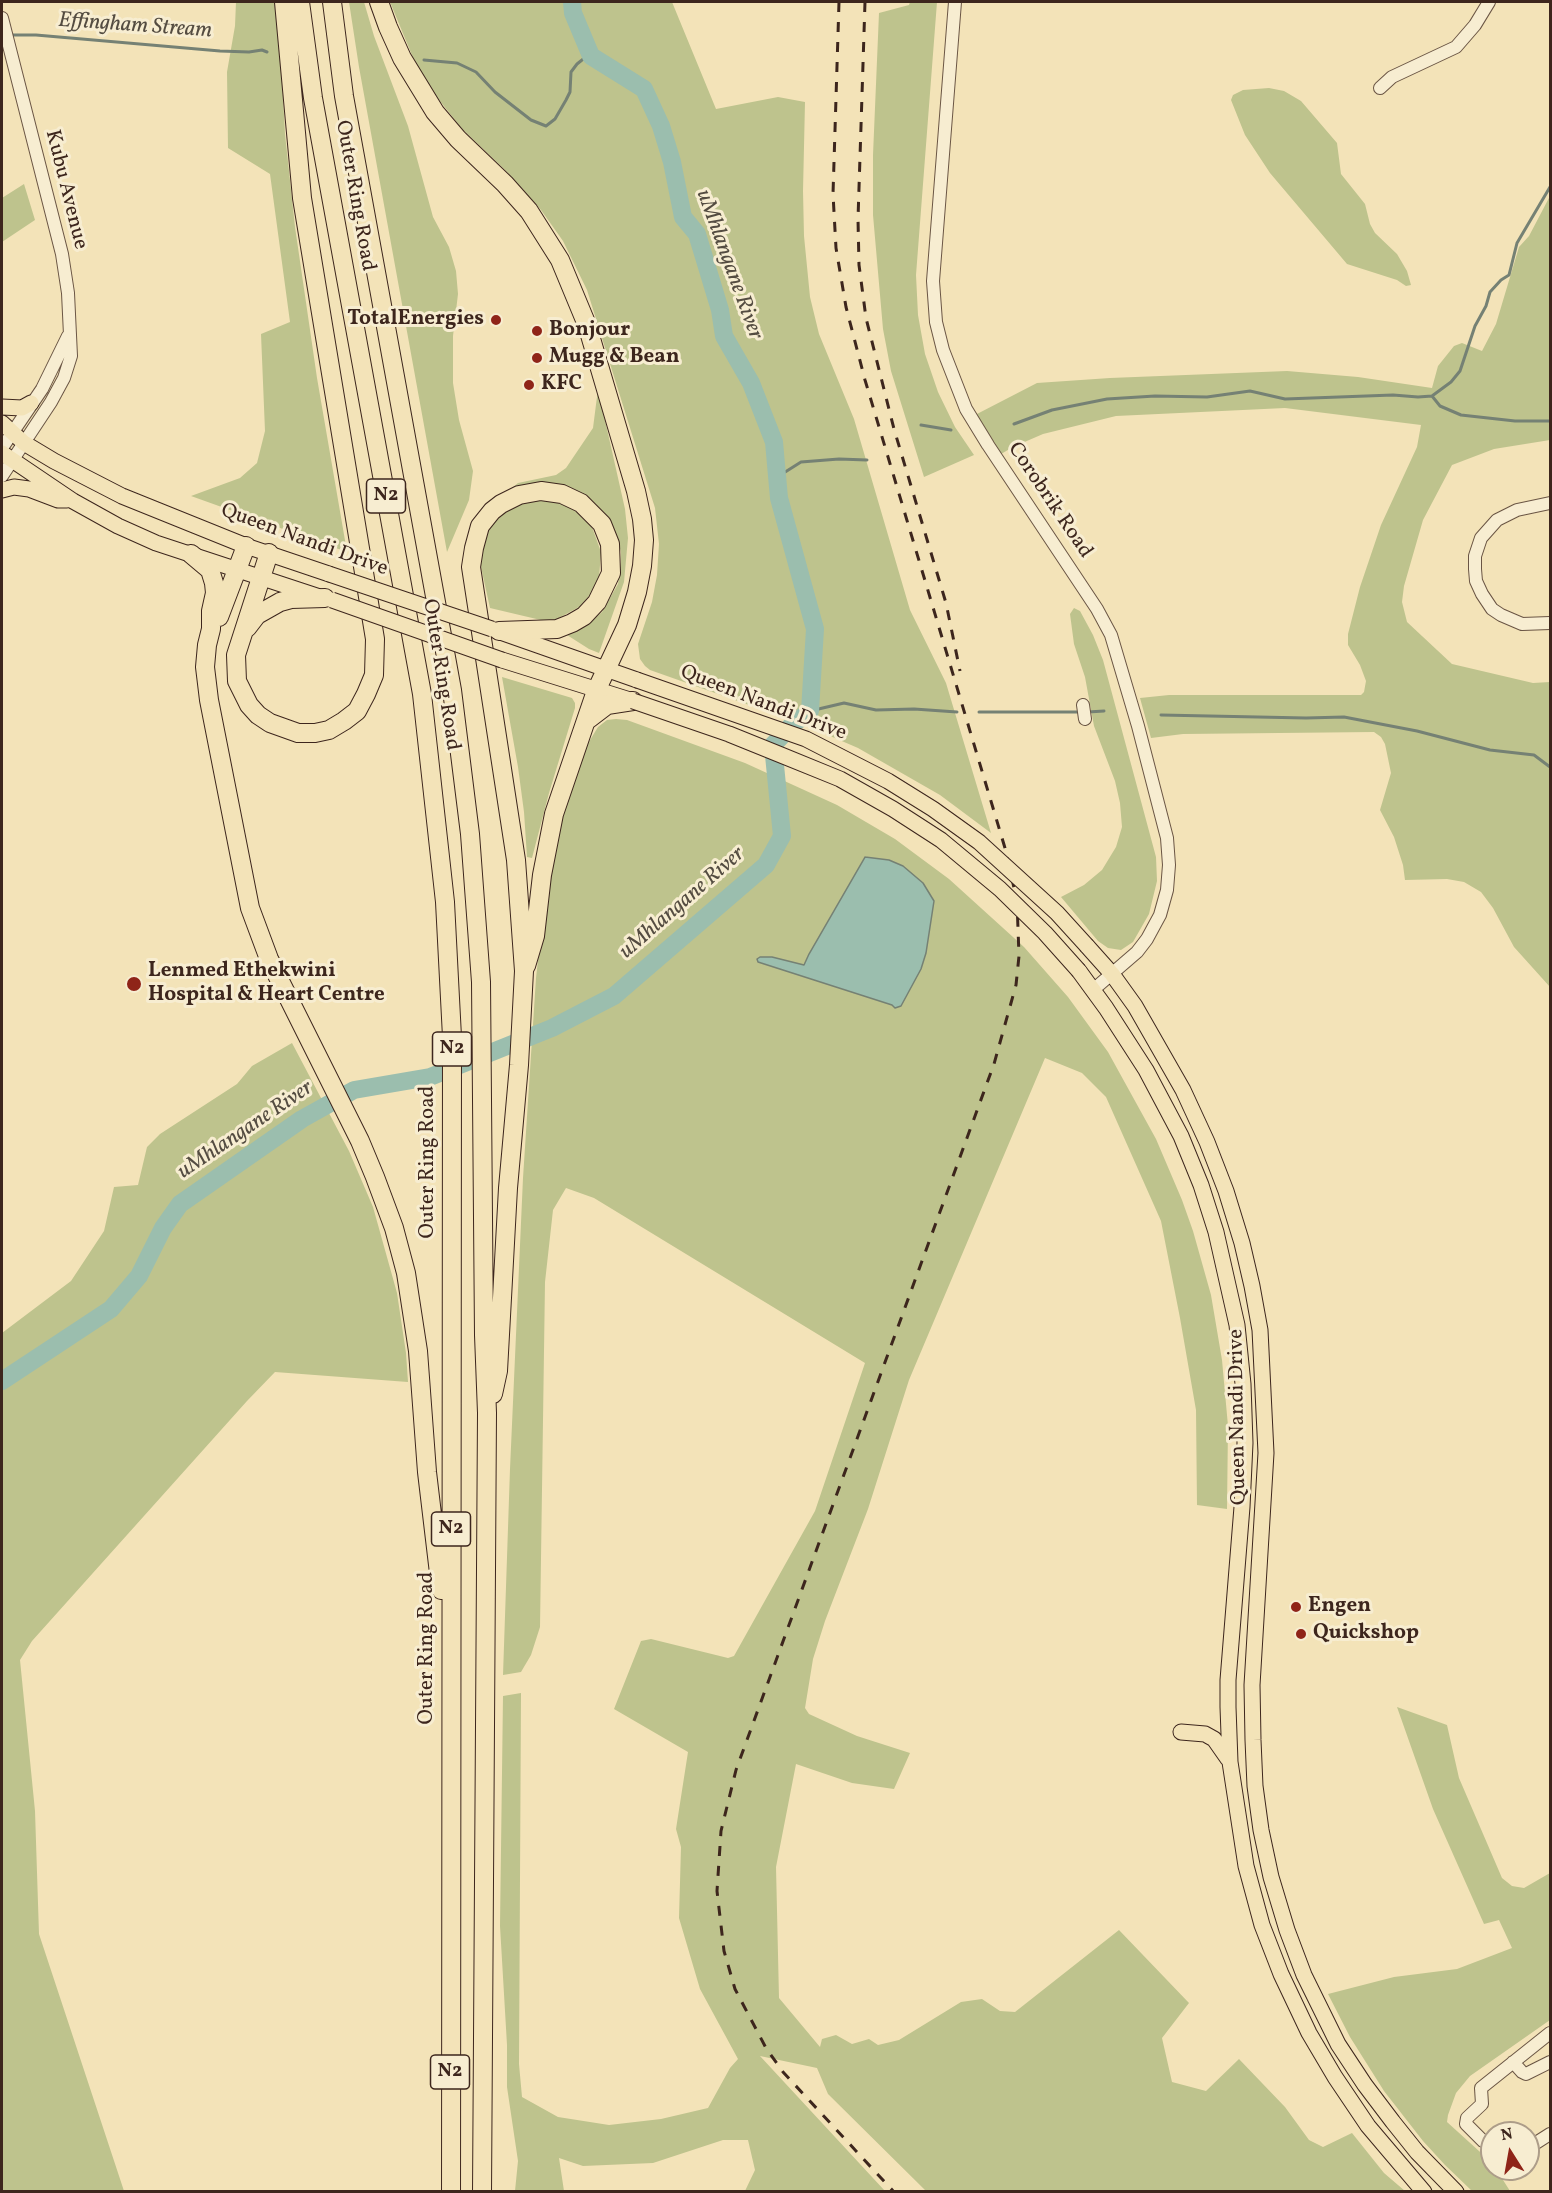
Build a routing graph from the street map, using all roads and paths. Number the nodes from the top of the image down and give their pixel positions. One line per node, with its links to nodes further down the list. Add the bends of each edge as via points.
1 (284, 2): 29 (highway, via 302,198 375,639 374,675 357,711 344,722 329,730 298,733 258,715 242,694 235,667)
2 (300, 2): 40 (highway, Outer Ring Road / N2, via 313,98 422,694 439,832 451,992)
3 (332, 2): 39 (highway, Outer Ring Road / N2, via 344,96 462,763 481,982)
4 (379, 2): 30 (highway, via 416,84 458,139 529,211 560,260 587,325 638,497 644,540 637,592)
5 (954, 2): 36 (street, Corobrik Road, via 933,281 943,350 966,409 1111,635 1167,838 1167,891 1160,915 1137,952)
6 (1489, 2): 8 (street, via 1456,47 1392,77)
7 (2, 19): 9 (street, Kubu Avenue, via 62,254)
8 (1380, 88)
9 (69, 335): 10 (street, Kubu Avenue); 13 (street, Kubu Avenue, via 71,356 64,378)
10 (31, 403): 11 (main road, via 22,408); 12 (street, Kubu Avenue)
11 (2, 407)
12 (7, 427): 13 (main road, Queen Nandi Drive); 14 (street, Kubu Avenue)
13 (24, 443): 15 (street, Kubu Avenue); 20 (main road, Queen Nandi Drive, via 122,496)
14 (2, 448)
15 (7, 457): 16 (street, Kubu Avenue); 18 (main road, Queen Nandi Drive)
16 (2, 476)
17 (2, 490): 18 (main road, via 22,488)
18 (73, 501): 22 (main road, Queen Nandi Drive, via 118,526)
19 (1551, 503): 26 (street, via 1516,510 1497,520 1481,538 1475,556 1476,581 1492,609 1522,624)
20 (246, 546): 21 (main road, Queen Nandi Drive); 23 (highway)
21 (268, 553): 24 (highway); 28 (main road, Queen Nandi Drive, bridge)
22 (191, 554): 23 (main road, Queen Nandi Drive); 27 (highway, via 212,575 215,593)
23 (236, 571): 24 (main road, Queen Nandi Drive); 27 (highway, via 220,616)
24 (260, 578): 25 (main road, Queen Nandi Drive); 29 (highway)
25 (328, 599): 29 (highway, via 291,599 269,607 257,615); 31 (main road, Queen Nandi Drive, bridge)
26 (1551, 623)
27 (211, 629): 40 (highway, via 205,667 209,700 250,908 269,959 360,1141 394,1228 412,1306)
28 (495, 630): 30 (main road, Queen Nandi Drive); 37 (highway, via 557,628 584,616 597,602 611,573 610,544 602,524 581,503 562,494 541,491 509,499 480,526 471,567 516,860)
29 (241, 638)
30 (607, 669): 31 (highway); 36 (main road, Queen Nandi Drive, bridge, via 806,739 888,781 979,842 1049,906)
31 (596, 691): 32 (main road, Queen Nandi Drive); 35 (highway)
32 (633, 701): 35 (highway, via 607,705); 38 (main road, Queen Nandi Drive, bridge, via 840,779 893,809 941,840 993,883 1045,933)
33 (1083, 705): 34 (street)
34 (1085, 719)
35 (584, 723): 37 (highway, via 554,814 535,936)
36 (1112, 974): 38 (street, Corobrik Road); 50 (main road, Queen Nandi Drive, via 1184,1090 1207,1142 1242,1243 1260,1330 1266,1453 1252,1685 1253,1740 1257,1797 1271,1877 1304,1975 1338,2044 1405,2137)
37 (524, 978): 39 (highway, via 498,1371)
38 (1093, 990): 42 (main road, Queen Nandi Drive, via 1154,1084 1185,1146 1216,1233 1237,1325 1245,1443 1228,1684)
39 (487, 1413): 48 (highway, Outer Ring Road / N2)
40 (450, 1666): 47 (highway, Outer Ring Road / N2)
41 (1181, 1732): 42 (main road, via 1205,1734 1214,1739)
42 (1230, 1762): 49 (main road, Queen Nandi Drive, via 1246,1866 1281,1974 1335,2077 1368,2126)
43 (1551, 2033): 44 (street)
44 (1513, 2062): 45 (street, via 1526,2074); 46 (street, via 1482,2086 1482,2104 1466,2121)
45 (1551, 2062)
46 (1480, 2136)
47 (451, 2192)
48 (482, 2192)
49 (1424, 2192)
50 (1456, 2192)

